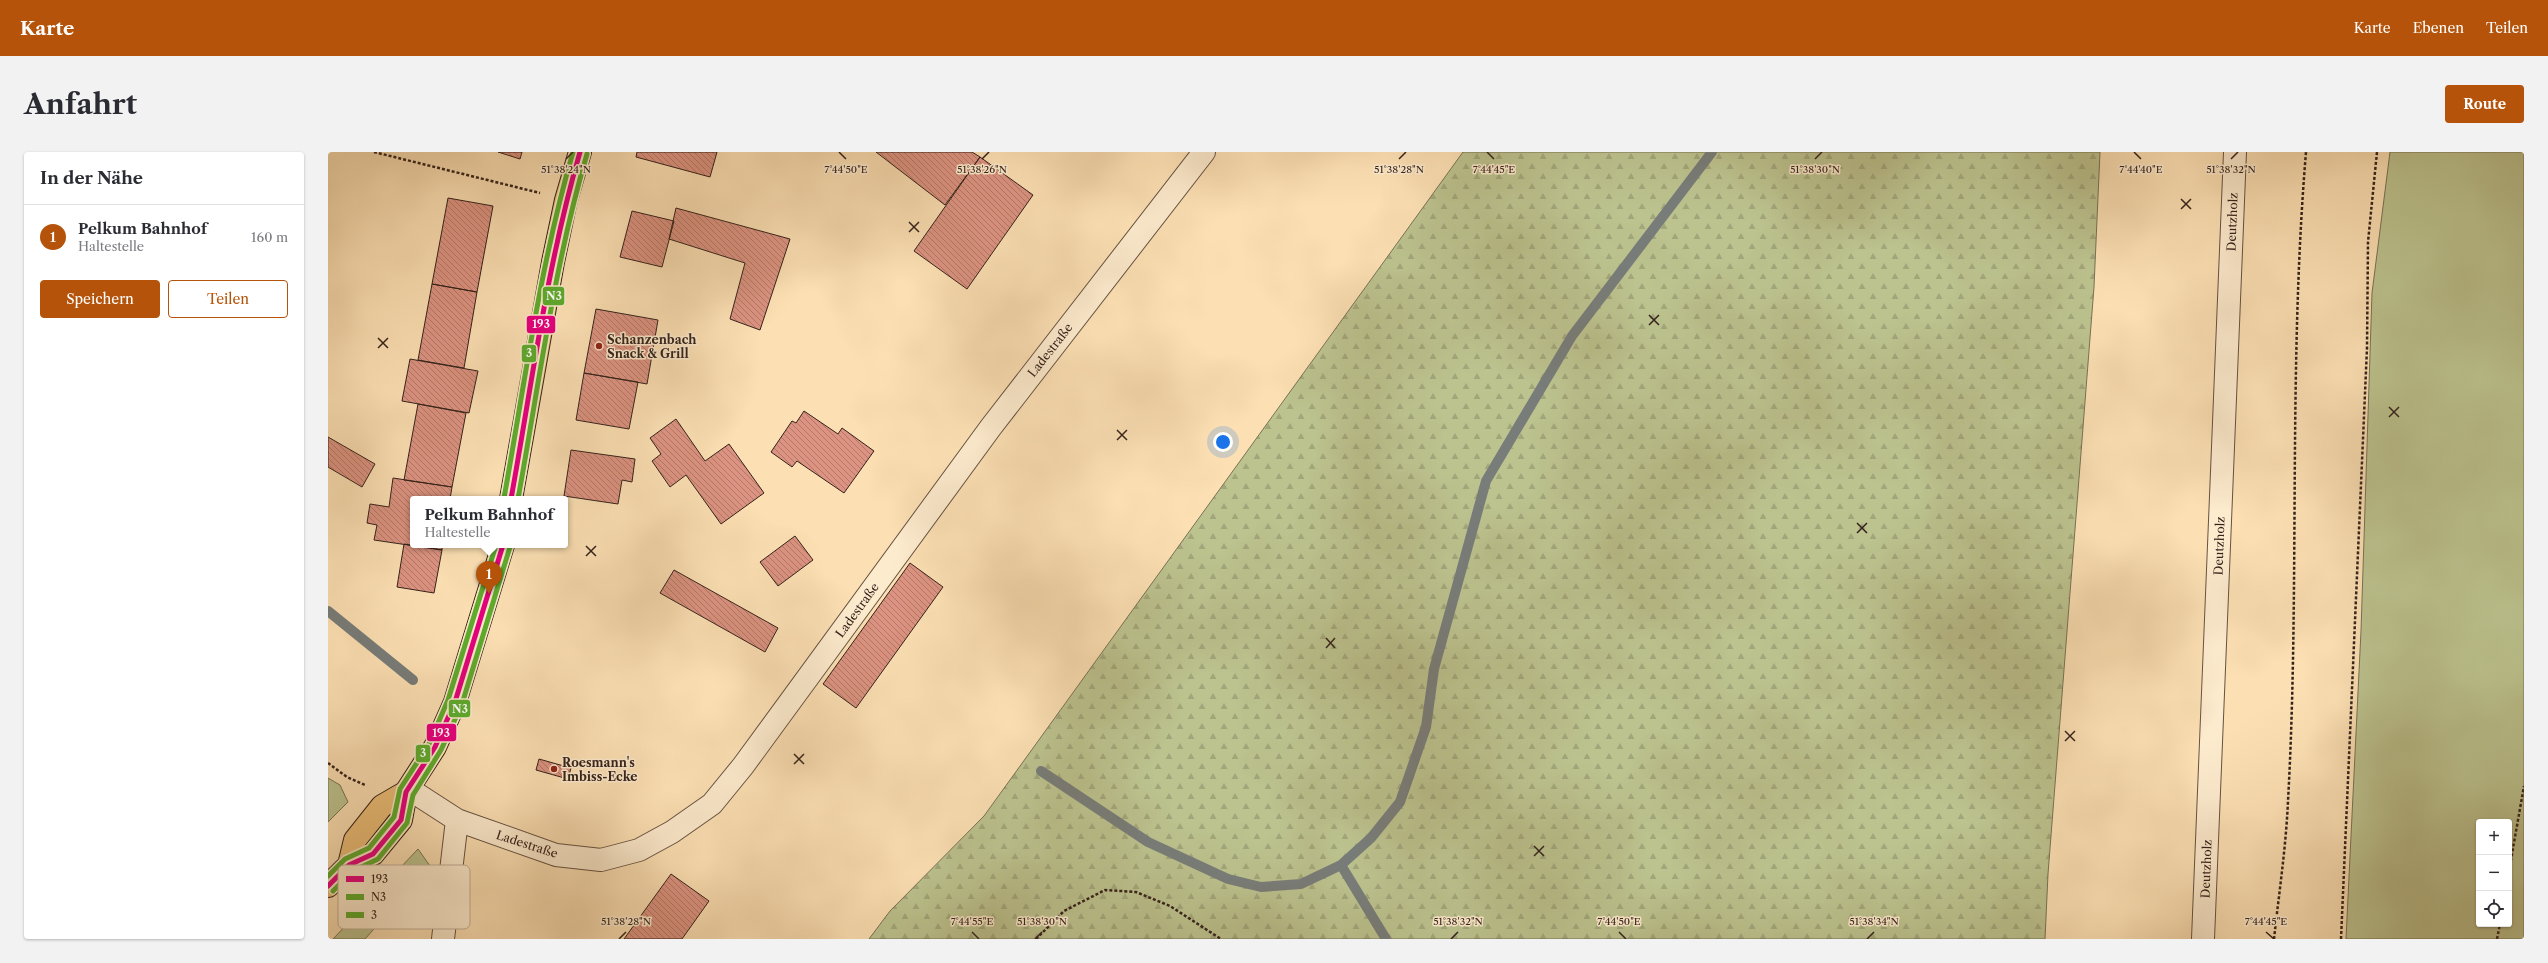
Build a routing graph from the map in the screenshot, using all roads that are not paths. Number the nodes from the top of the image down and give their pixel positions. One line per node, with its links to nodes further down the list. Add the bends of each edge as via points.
1 (580, 152): 4 (main road, via 566,200 526,406)
2 (1204, 152): 7 (street, Ladestraße, via 991,427 743,766 712,804 672,832 640,850 601,860 556,855)
3 (2235, 152): 14 (street, Deutzholz)
4 (511, 496)
5 (501, 548): 6 (main road, via 450,714 435,747)
6 (407, 790): 7 (street, Ladestraße); 8 (main road, via 382,806 355,840)
7 (457, 820): 9 (street)
8 (349, 865)
9 (452, 865)
10 (338, 876): 11 (main road)
11 (328, 886)
12 (444, 929): 13 (street)
13 (443, 939)
14 (2203, 939)

